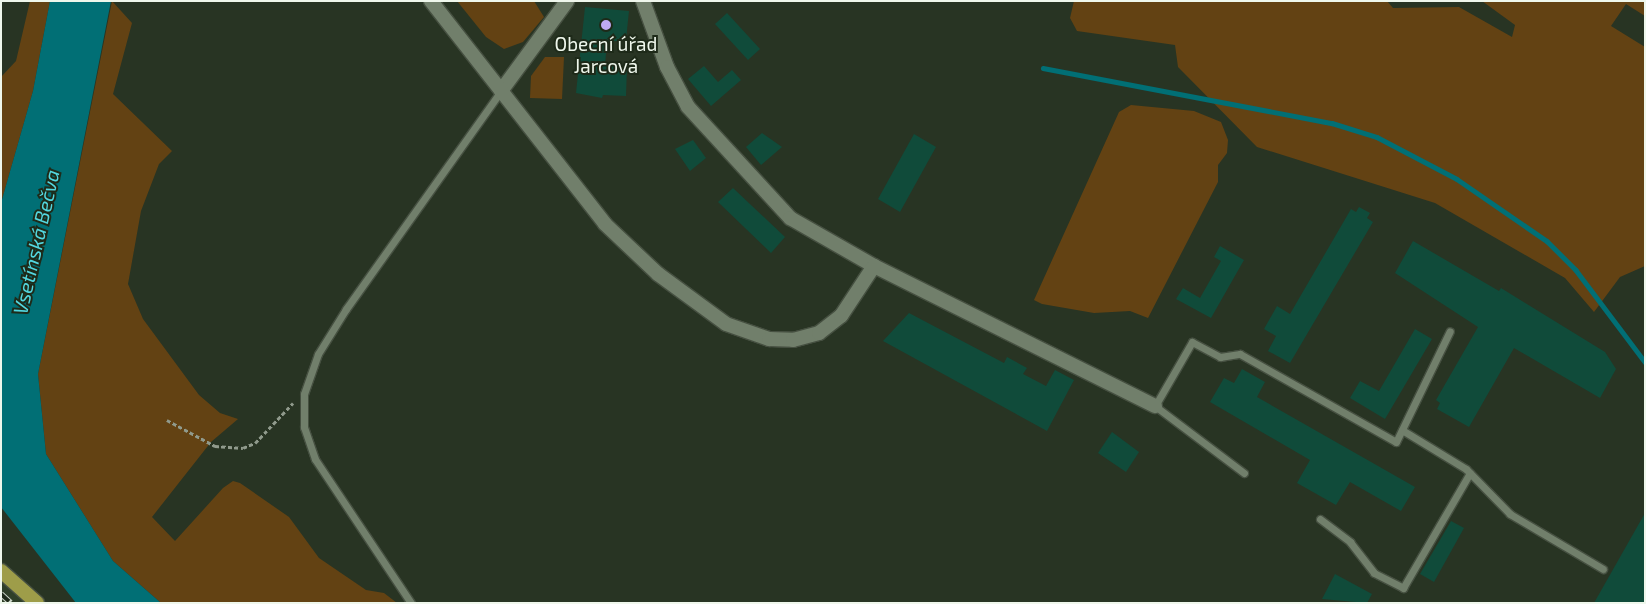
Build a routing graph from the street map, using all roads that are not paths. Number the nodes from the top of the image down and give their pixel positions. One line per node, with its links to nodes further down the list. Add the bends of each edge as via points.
1 (431, 1): 4 (street)
2 (567, 1): 4 (street)
3 (643, 1): 5 (street, via 681,97 733,161 790,218)
4 (501, 91): 5 (street, via 605,224 665,280 726,324 769,339 793,340 819,333 841,316); 15 (lane, via 346,309 318,354 304,394 304,427 315,459)
5 (874, 266): 7 (street)
6 (1450, 331): 8 (lane)
7 (1155, 406): 8 (lane, via 1192,342 1220,357 1240,354 1396,442); 10 (lane)
8 (1402, 430): 9 (lane)
9 (1470, 473): 11 (lane, via 1403,588 1374,572 1350,542); 12 (lane, via 1510,514)
10 (1244, 474)
11 (1320, 519)
12 (1604, 569)
13 (1, 571): 14 (main road)
14 (37, 603)
15 (411, 603)

